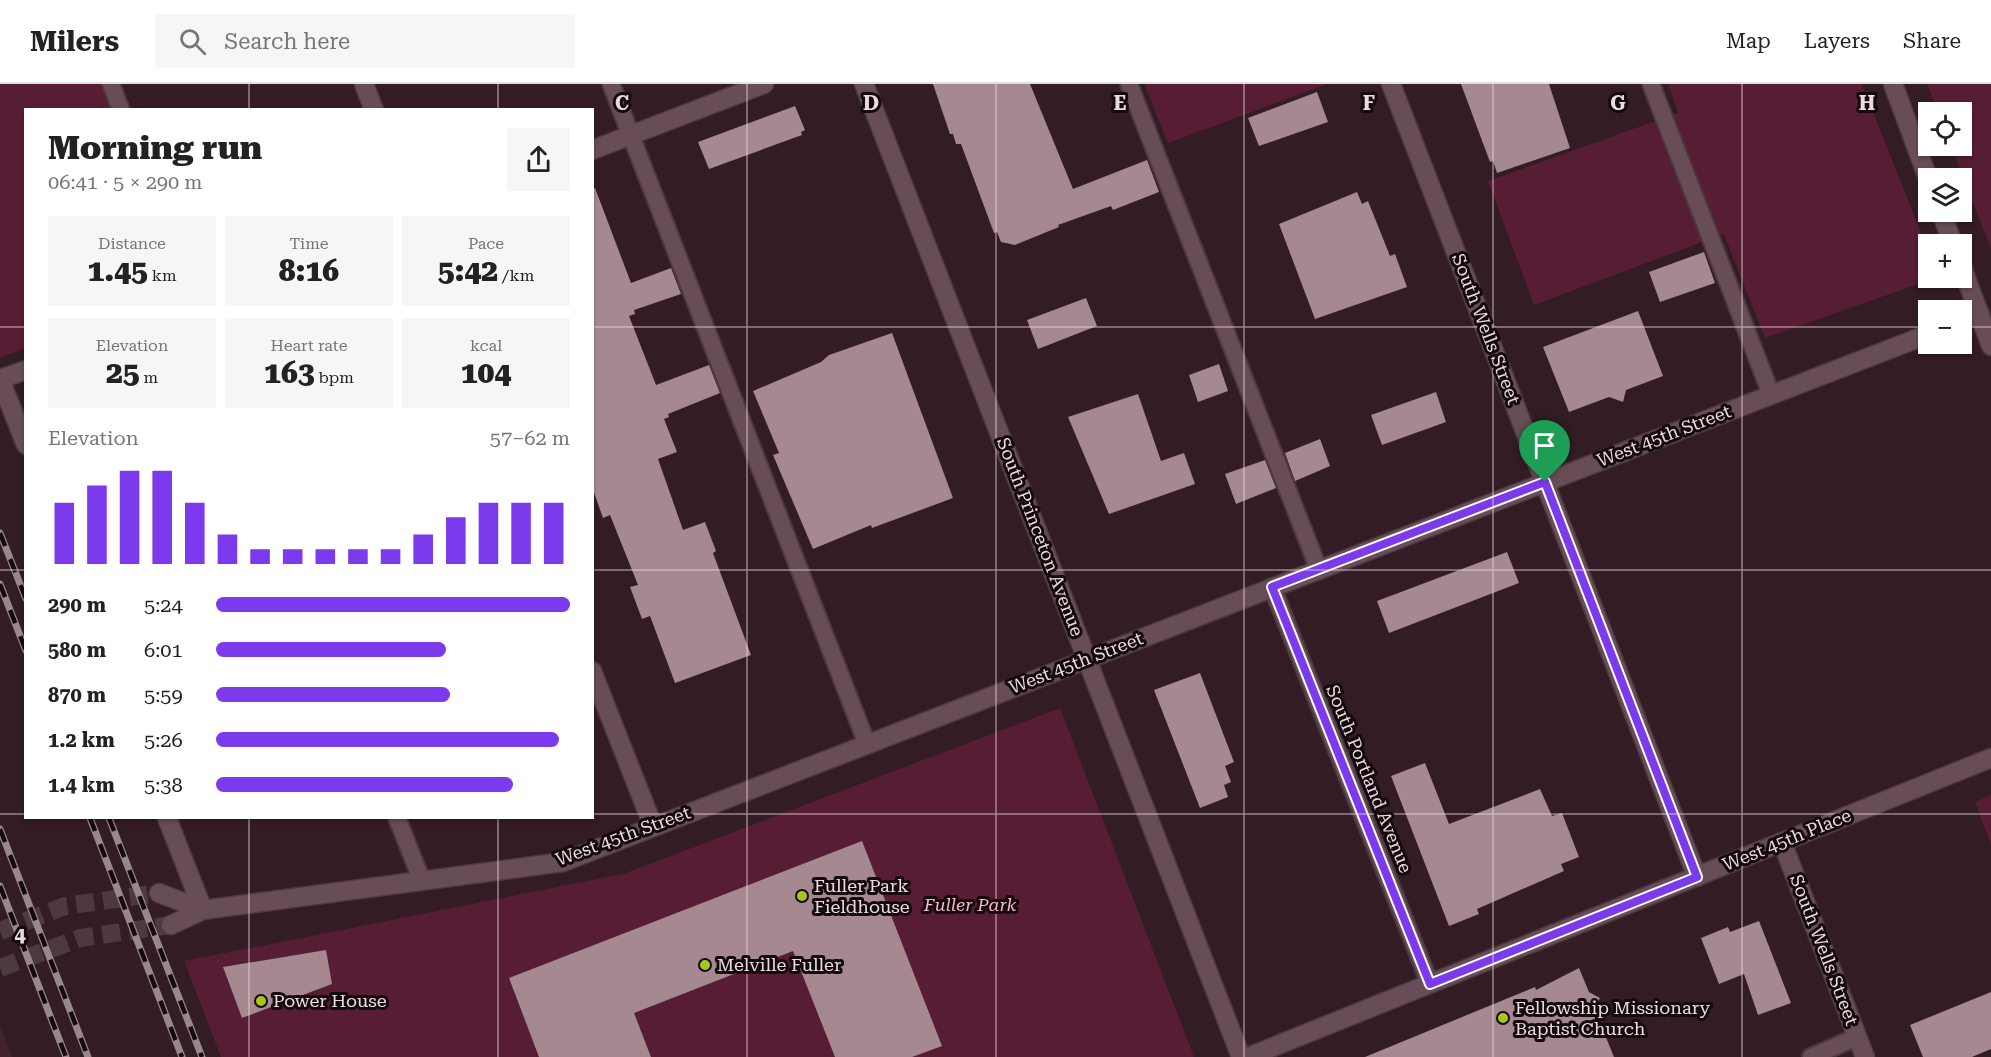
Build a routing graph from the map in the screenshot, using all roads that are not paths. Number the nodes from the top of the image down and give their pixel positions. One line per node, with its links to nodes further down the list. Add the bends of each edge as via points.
1 (111, 84): 10 (lane)
2 (364, 84): 11 (street)
3 (611, 84): 12 (lane)
4 (764, 84): 12 (street)
5 (864, 84): 27 (street, South Princeton Avenue)
6 (1129, 84): 25 (lane)
7 (1391, 84): 24 (street, South Wells Street)
8 (1651, 84): 22 (lane)
9 (1893, 84): 14 (street)
10 (120, 108)
11 (373, 108)
12 (631, 135): 13 (street); 29 (lane)
13 (594, 149)
14 (1924, 168)
15 (1970, 288): 16 (street)
16 (1980, 314): 17 (street); 19 (street)
17 (1972, 317)
18 (1918, 338): 22 (street, West 45th Street)
19 (1991, 346)
20 (24, 370): 21 (street)
21 (0, 379): 23 (street)
22 (1771, 394): 24 (street, West 45th Street)
23 (24, 440)
24 (1545, 482): 25 (street, West 45th Street); 35 (street, South Wells Street)
25 (1318, 570): 26 (street, West 45th Street)
26 (1272, 587): 27 (street, West 45th Street); 40 (lane, South Portland Avenue)
27 (1087, 658): 29 (street, West 45th Street); 42 (street, South Princeton Avenue)
28 (594, 676): 33 (street)
29 (867, 744): 33 (street, West 45th Street)
30 (1991, 758): 34 (street, West 45th Place)
31 (167, 819): 38 (street)
32 (397, 819): 36 (lane)
33 (653, 826): 36 (street, West 45th Street, via 563,862)
34 (1782, 842): 35 (street, West 45th Place); 41 (street, South Wells Street)
35 (1697, 877): 40 (street, West 45th Place)
36 (422, 880): 38 (street, West 45th Street)
37 (159, 893): 38 (street, West 45th Street)
38 (202, 910): 39 (street, West 45th Street)
39 (171, 925)
40 (1430, 984): 43 (street, West 45th Place)
41 (1857, 1037): 44 (lane); 45 (street, South Wells Street)
42 (1241, 1057)
43 (1248, 1057)
44 (1811, 1057)
45 (1865, 1057)

